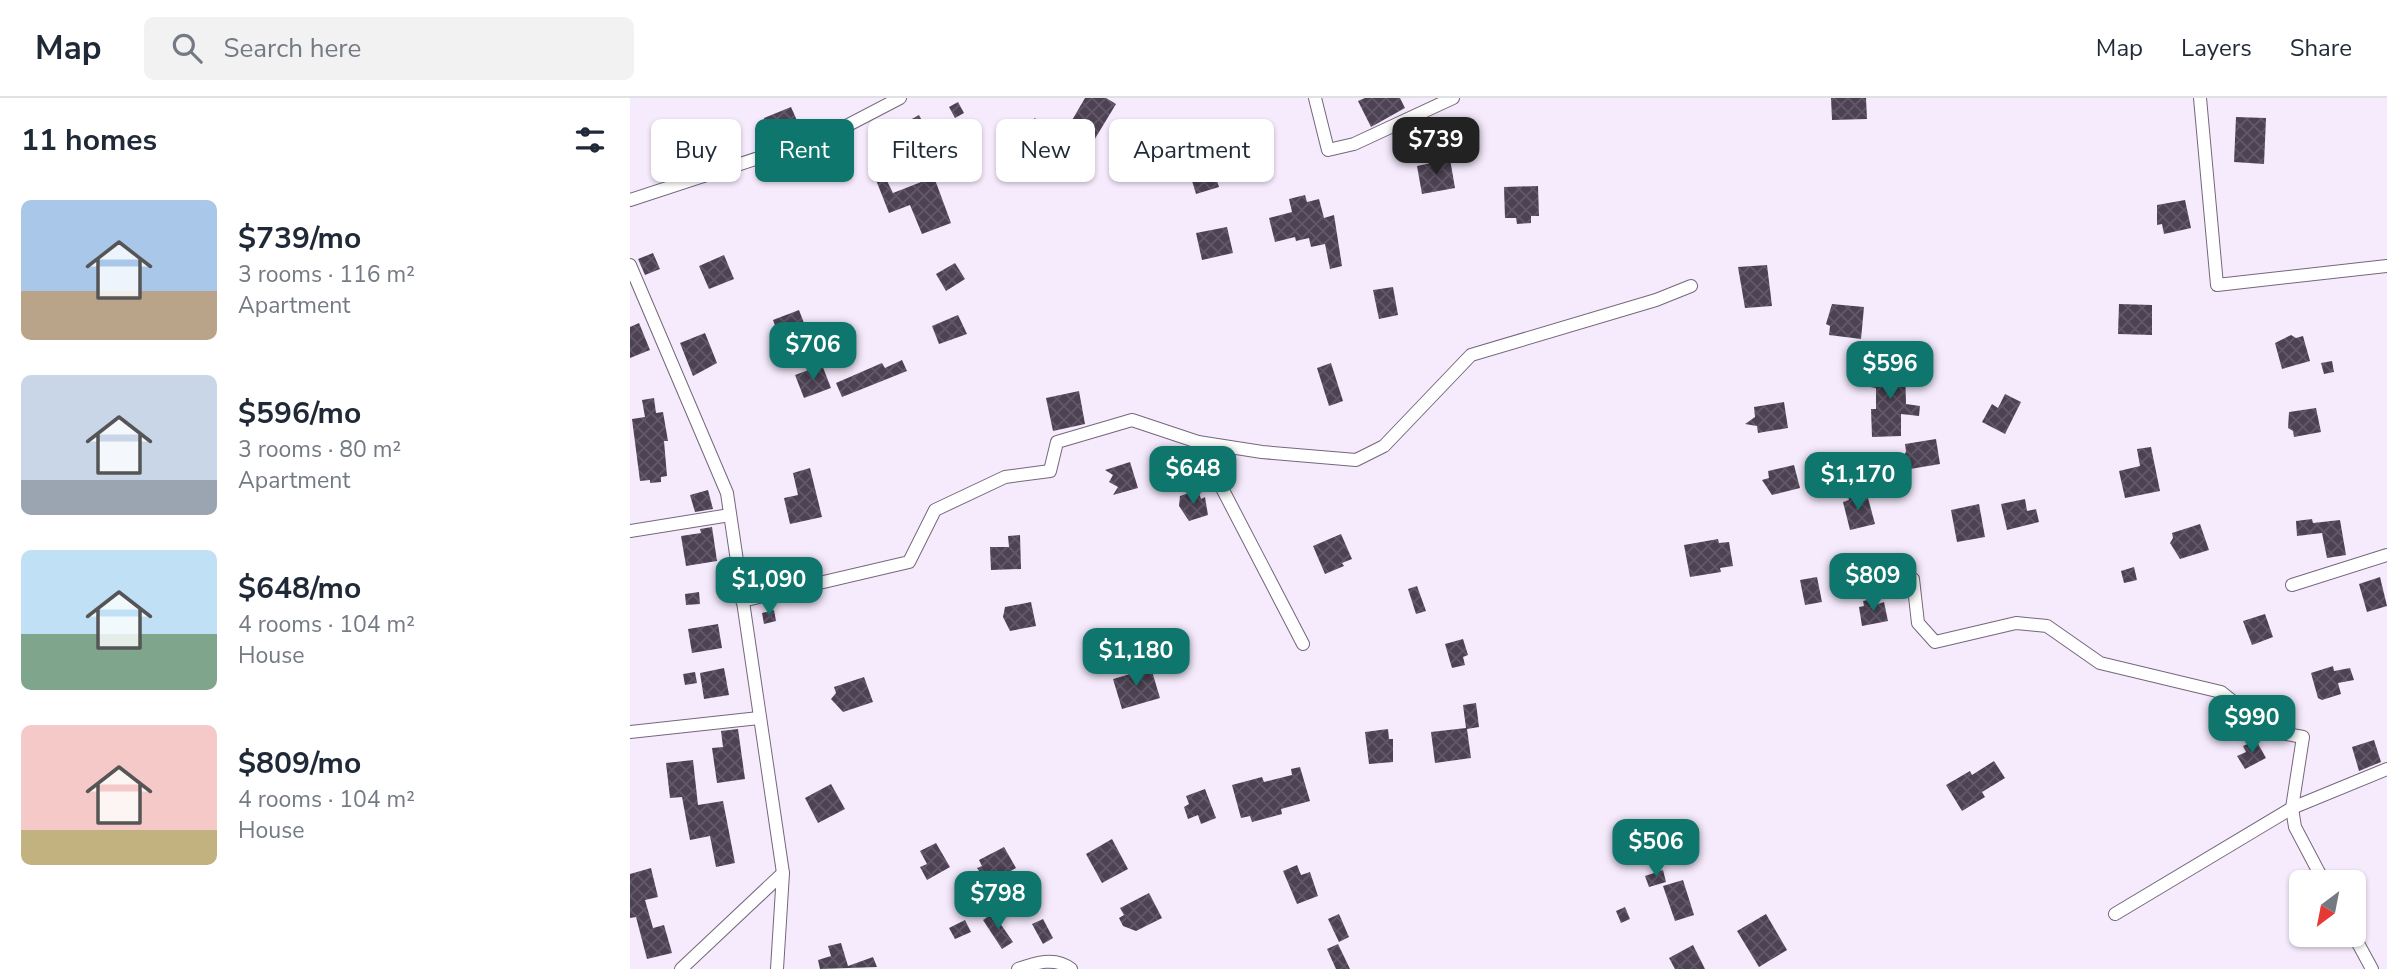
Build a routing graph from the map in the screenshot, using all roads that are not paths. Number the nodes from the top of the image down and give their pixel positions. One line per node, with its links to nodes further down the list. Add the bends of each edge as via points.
1 (900, 98): 5 (street, via 829,135)
2 (1315, 98): 3 (street, via 1328,150 1354,144)
3 (1453, 98)
4 (2200, 98): 7 (street, via 2217,285)
5 (630, 200)
6 (630, 265): 10 (street, via 727,493)
7 (2387, 266)
8 (1691, 286): 9 (street, via 1471,355 1384,446 1356,460)
9 (1198, 442): 15 (street, via 1132,421 1058,442 1050,471 1004,477 936,510 909,562); 16 (street)
10 (730, 516): 11 (street); 15 (street)
11 (630, 531)
12 (2387, 555): 14 (street)
13 (1913, 579): 20 (street, via 1918,623 1935,642 2016,623 2047,626 2100,663 2221,692 2270,731 2303,737)
14 (2292, 584)
15 (742, 601): 17 (street)
16 (1303, 644)
17 (759, 718): 18 (street); 22 (street)
18 (630, 732)
19 (2387, 769): 20 (street)
20 (2292, 808): 21 (street, via 2295,827); 23 (street)
21 (2318, 870)
22 (783, 873): 25 (street); 26 (street)
23 (2115, 914)
24 (2360, 947): 29 (street)
25 (681, 969)
26 (777, 969)
27 (1018, 969): 28 (street, via 1040,961)
28 (1070, 969)
29 (2372, 969)

